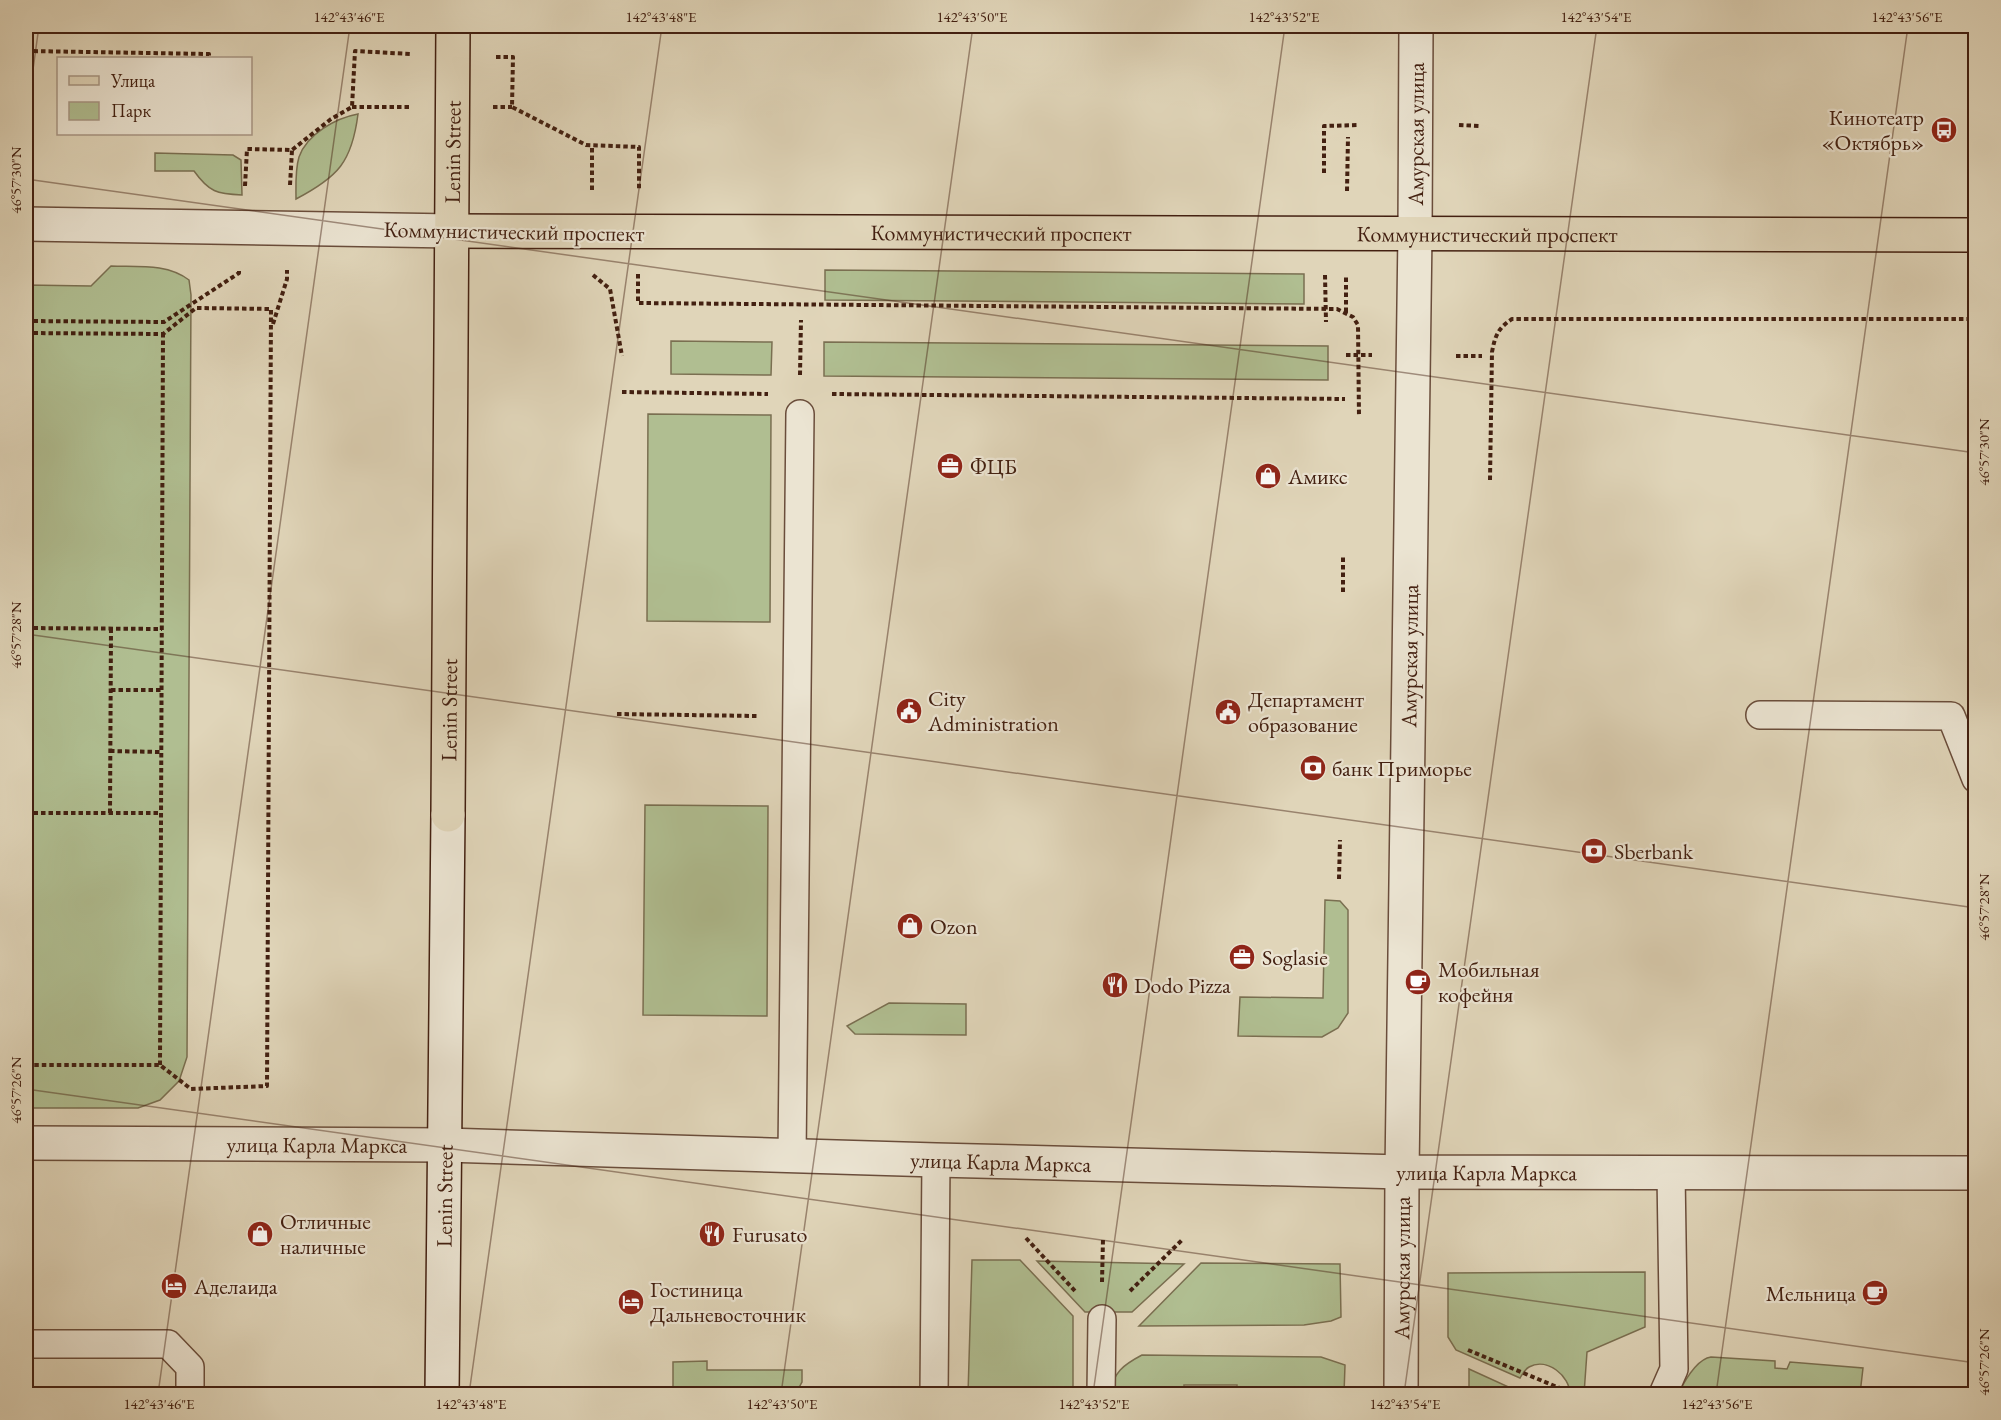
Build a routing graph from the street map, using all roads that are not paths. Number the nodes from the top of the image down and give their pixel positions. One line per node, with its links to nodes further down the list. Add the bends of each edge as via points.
1 (453, 26): 4 (main road, Lenin Street)
2 (1416, 26): 5 (street, Амурская улица)
3 (26, 224): 4 (street, Коммунистический проспект)
4 (453, 231): 5 (main road, Коммунистический проспект); 10 (main road, Lenin Street)
5 (1415, 233): 6 (main road, Коммунистический проспект); 15 (street, Амурская улица)
6 (1976, 235)
7 (800, 404): 13 (lane)
8 (1760, 715): 9 (lane, via 1951,716)
9 (1976, 779)
10 (448, 815): 12 (street, Lenin Street)
11 (26, 1143): 12 (street, улица Карла Маркса)
12 (446, 1144): 13 (street, улица Карла Маркса); 21 (street, Lenin Street)
13 (792, 1156): 14 (street, улица Карла Маркса)
14 (936, 1160): 15 (street, улица Карла Маркса); 22 (lane)
15 (1402, 1172): 16 (street, улица Карла Маркса); 24 (street, Амурская улица)
16 (1671, 1173): 17 (street, улица Карла Маркса); 25 (lane, via 1674,1369)
17 (1976, 1173)
18 (1102, 1319): 23 (lane)
19 (26, 1344): 20 (lane, via 168,1344 190,1367)
20 (190, 1395)
21 (442, 1395)
22 (934, 1395)
23 (1101, 1395)
24 (1401, 1395)
25 (1663, 1395)

